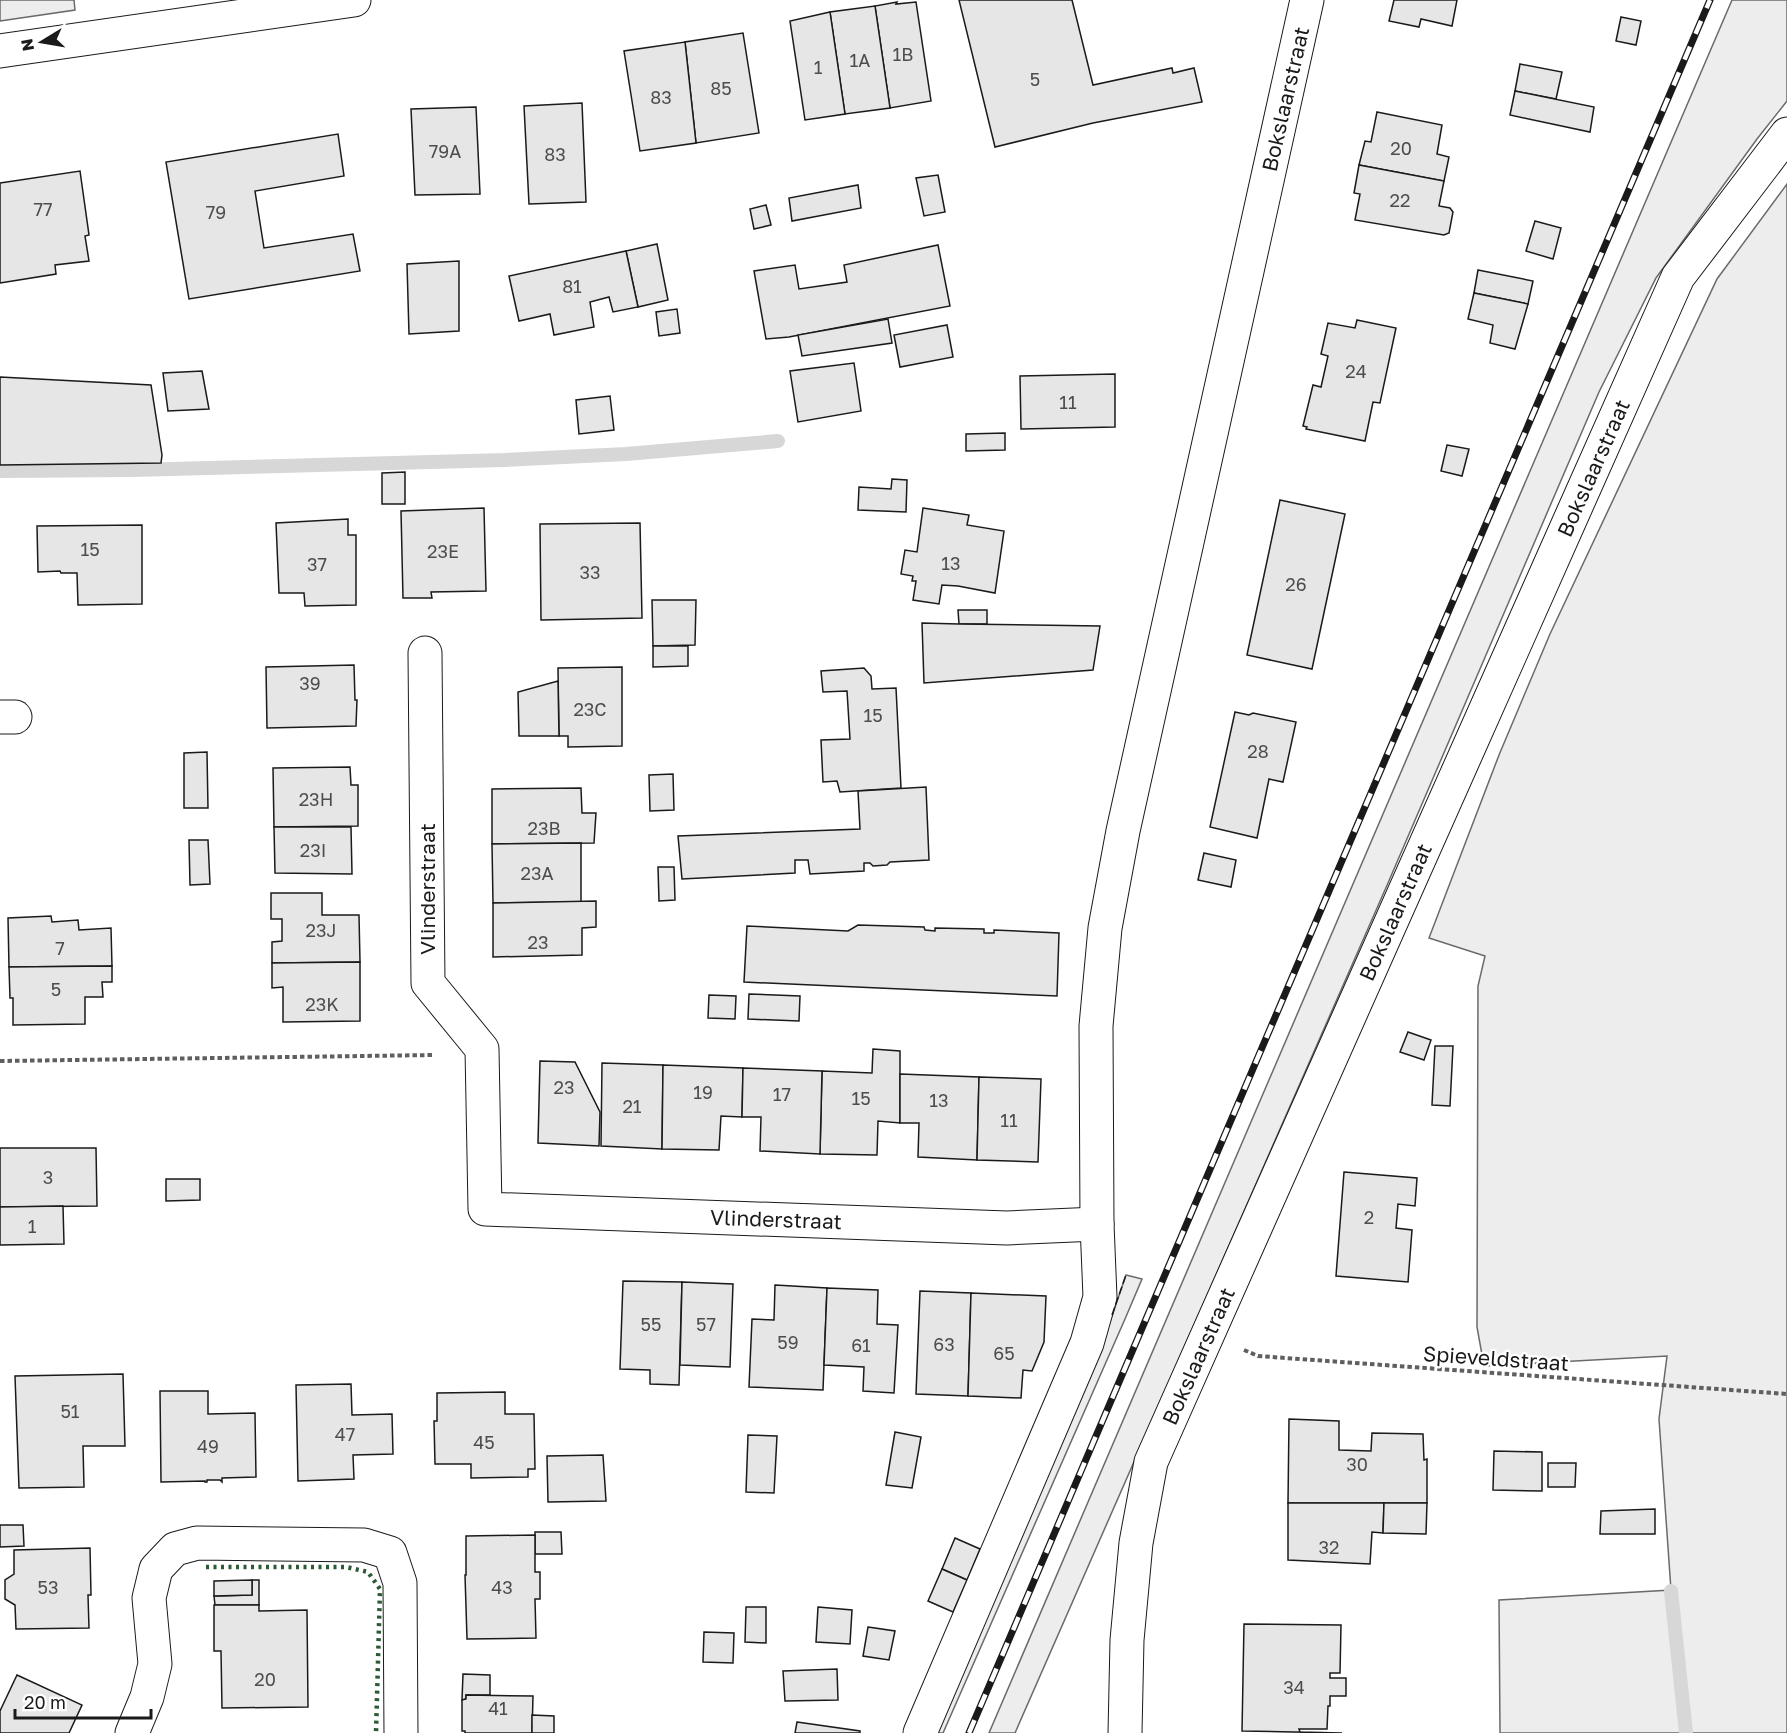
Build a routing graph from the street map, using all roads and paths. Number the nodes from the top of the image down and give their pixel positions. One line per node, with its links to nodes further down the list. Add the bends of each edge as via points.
1 (354, 0): 3 (street)
2 (1308, 0): 8 (street, Bokslaarstraat, via 1128,808 1105,928 1096,1026)
3 (0, 51)
4 (1787, 134): 9 (street, Bokslaarstraat, via 1678,277)
5 (425, 653): 6 (street, Vlinderstraat, via 428,983)
6 (468, 1031): 7 (path, via 442,1054); 8 (street, Vlinderstraat, via 482,1049 485,1209 1007,1228)
7 (0, 1061)
8 (1097, 1224): 13 (street, via 1100,1297 1087,1343)
9 (1207, 1336): 10 (path, Spieveldstraat, via 1258,1356); 14 (street, Bokslaarstraat, via 1151,1462 1136,1543)
10 (1787, 1394)
11 (132, 1733): 12 (street, via 147,1697 154,1664 149,1598 156,1569 175,1549 197,1543 364,1545 390,1553 400,1584)
12 (401, 1733)
13 (920, 1733)
14 (1125, 1733)

